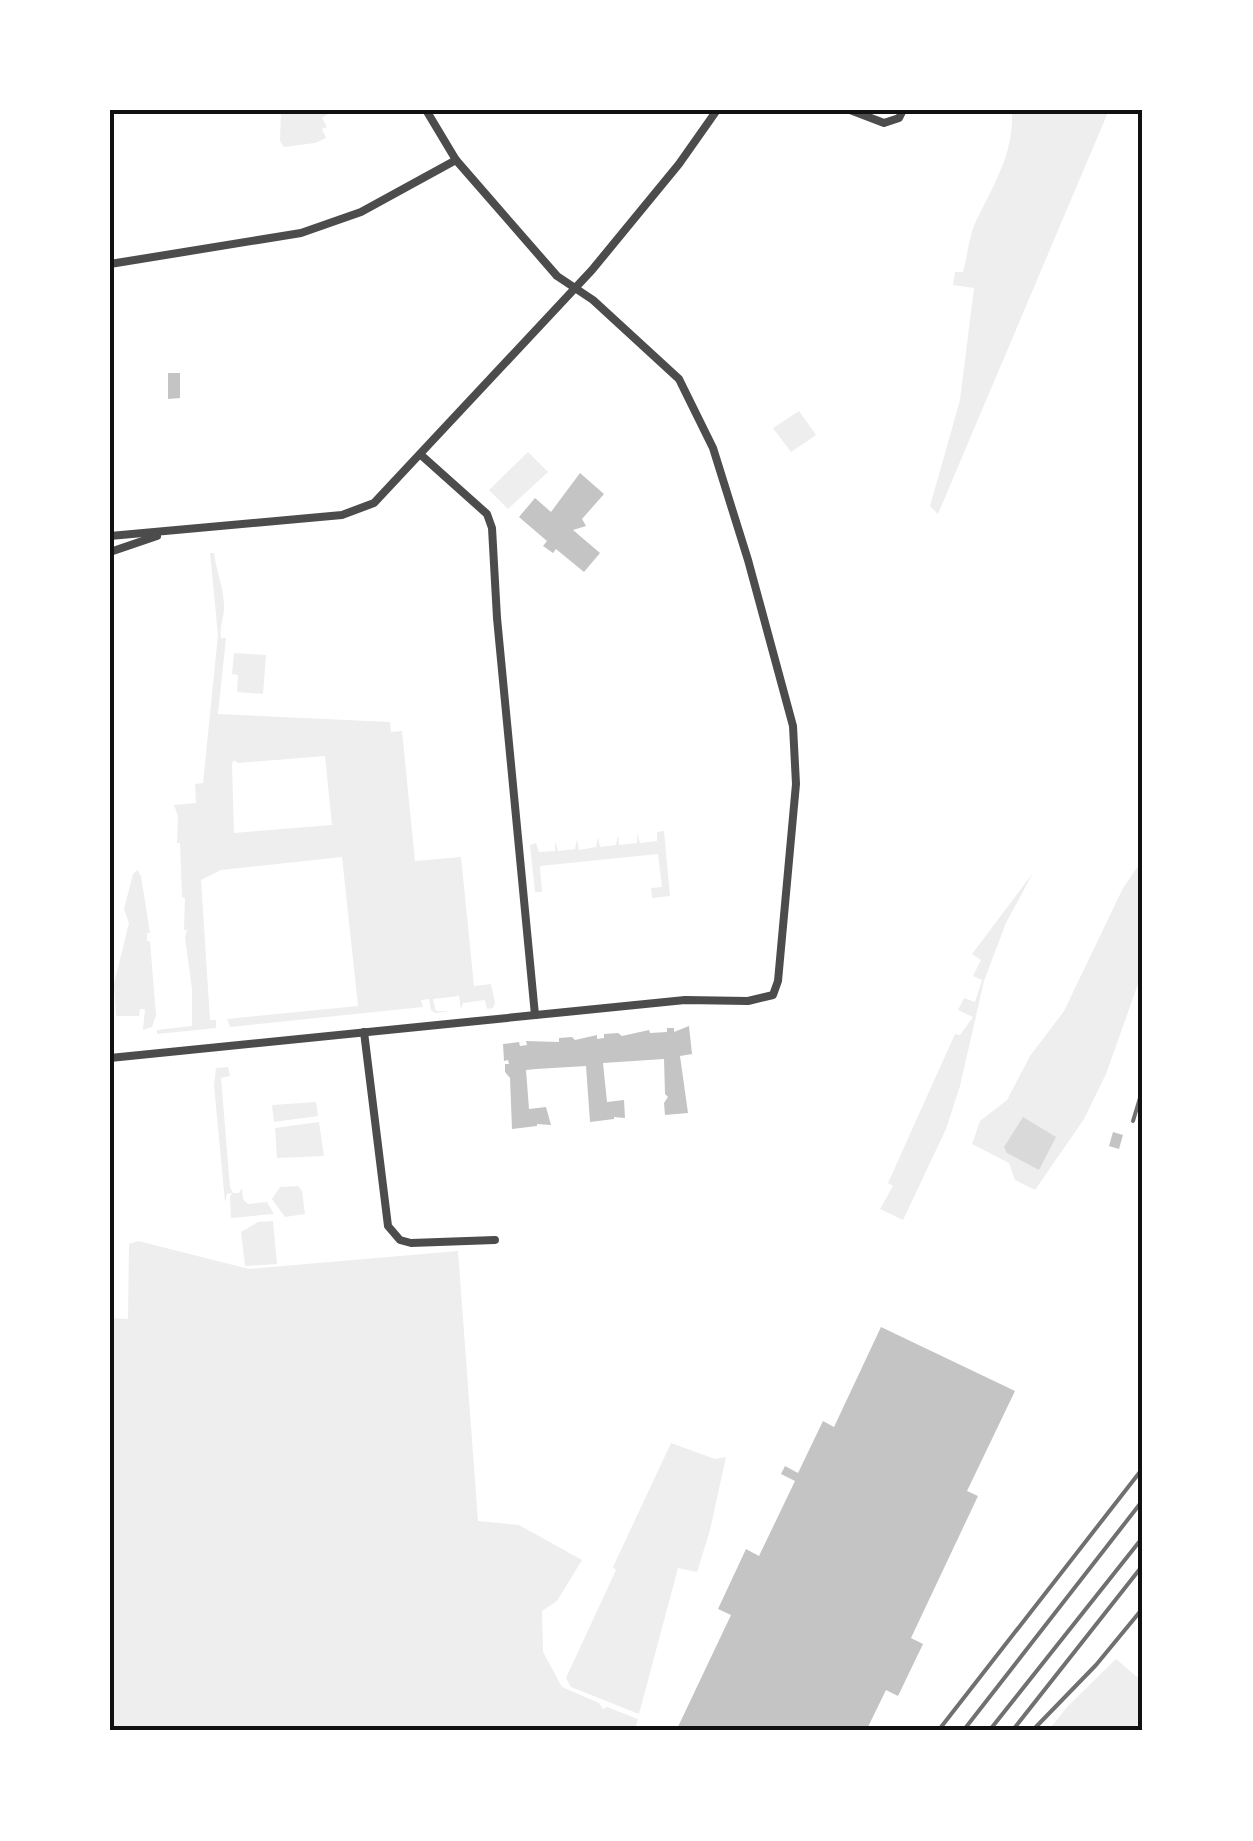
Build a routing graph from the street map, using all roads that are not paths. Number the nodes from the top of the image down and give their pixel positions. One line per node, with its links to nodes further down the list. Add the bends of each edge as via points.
1 (426, 110): 5 (street)
2 (718, 110): 7 (street)
3 (850, 110): 4 (street, via 884,123)
4 (903, 110)
5 (456, 160): 6 (street, via 361,212 301,233); 7 (street, via 557,276)
6 (110, 264)
7 (576, 287): 8 (street); 12 (street, via 678,379 713,448 792,726 796,784 773,996)
8 (421, 455): 9 (street, via 374,503 350,514); 12 (street, via 487,514 492,528)
9 (161, 534): 10 (street); 11 (street)
10 (110, 536)
11 (110, 552)
12 (535, 1015): 13 (street)
13 (364, 1032): 14 (street); 15 (street, via 388,1226 411,1243)
14 (110, 1058)
15 (495, 1240)

